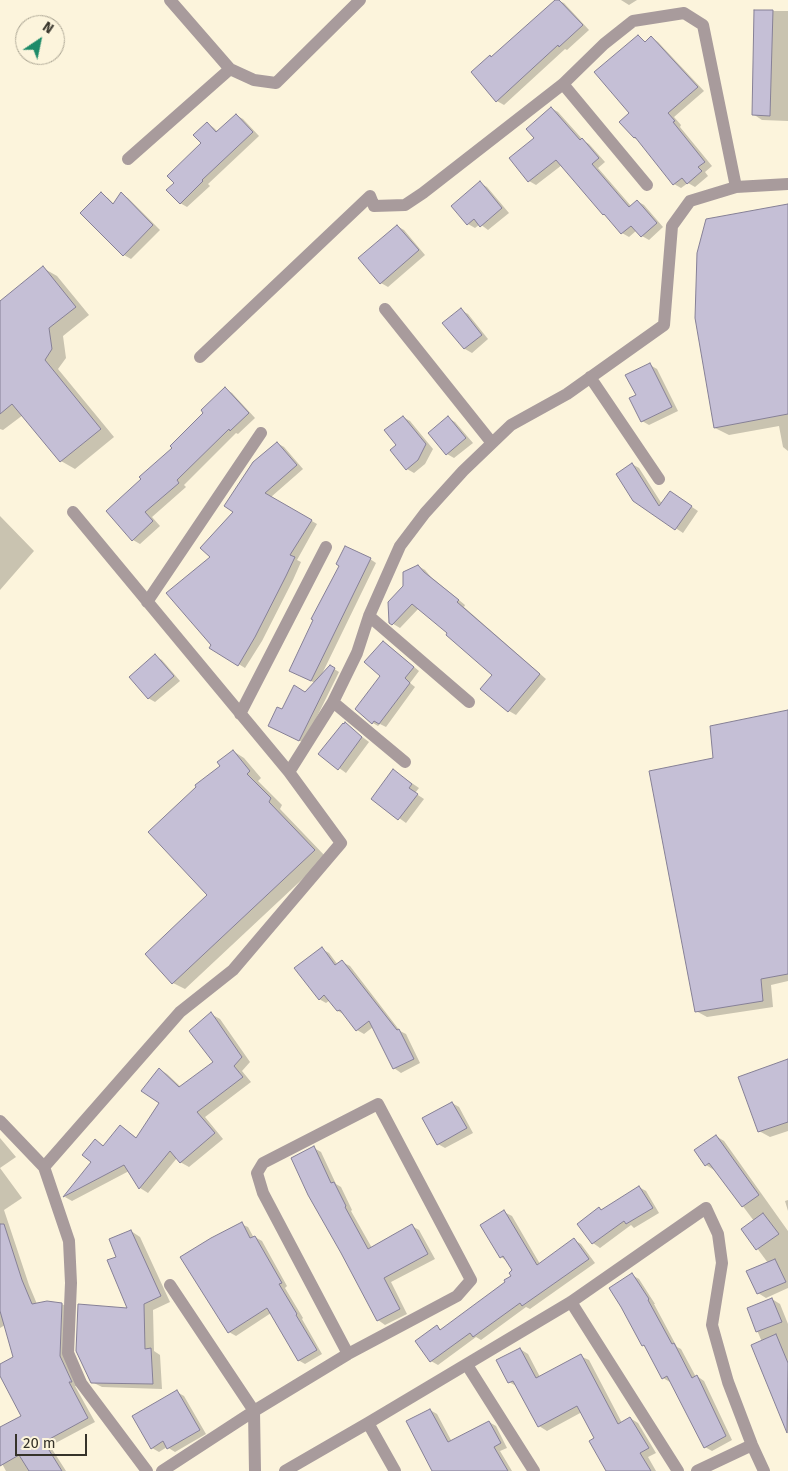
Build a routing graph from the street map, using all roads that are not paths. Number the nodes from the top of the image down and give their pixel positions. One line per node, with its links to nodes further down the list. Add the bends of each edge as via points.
1 (170, 0): 3 (street)
2 (360, 0): 3 (street, via 276,83 254,80)
3 (230, 69): 5 (street)
4 (563, 84): 7 (street); 8 (street, via 633,21 684,13 703,25); 10 (street, via 405,205 374,206 370,196)
5 (128, 159)
6 (788, 184): 8 (street)
7 (647, 185)
8 (736, 187): 11 (street, via 690,200 672,226 664,325)
9 (385, 309): 13 (street)
10 (200, 357)
11 (590, 377): 13 (street, via 567,394 511,425); 14 (street)
12 (261, 433): 17 (street)
13 (492, 443): 18 (street, via 463,471 400,546)
14 (659, 479)
15 (74, 512): 17 (street)
16 (326, 547): 21 (street)
17 (147, 602): 21 (street)
18 (369, 616): 19 (street, via 357,653); 20 (street)
19 (333, 702): 22 (street); 23 (street)
20 (469, 702)
21 (240, 714): 23 (street)
22 (405, 762)
23 (289, 772): 25 (street, via 341,843 233,970 180,1012)
24 (0, 1121): 25 (street)
25 (44, 1167): 33 (street, via 68,1241 71,1283 68,1353 81,1383)
26 (170, 1285): 30 (street)
27 (571, 1302): 29 (street); 32 (street, via 706,1208 718,1234 722,1263 712,1325 728,1382); 39 (street)
28 (348, 1354): 28 (street, via 263,1192 257,1172 262,1163 378,1104 471,1280 457,1296); 30 (street)
29 (467, 1365): 31 (street); 38 (street)
30 (254, 1411): 34 (street); 35 (street)
31 (368, 1424): 36 (street); 37 (street)
32 (752, 1444): 40 (street); 41 (street)
33 (147, 1471)
34 (162, 1471)
35 (255, 1471)
36 (285, 1471)
37 (395, 1471)
38 (534, 1471)
39 (678, 1471)
40 (697, 1471)
41 (764, 1471)

